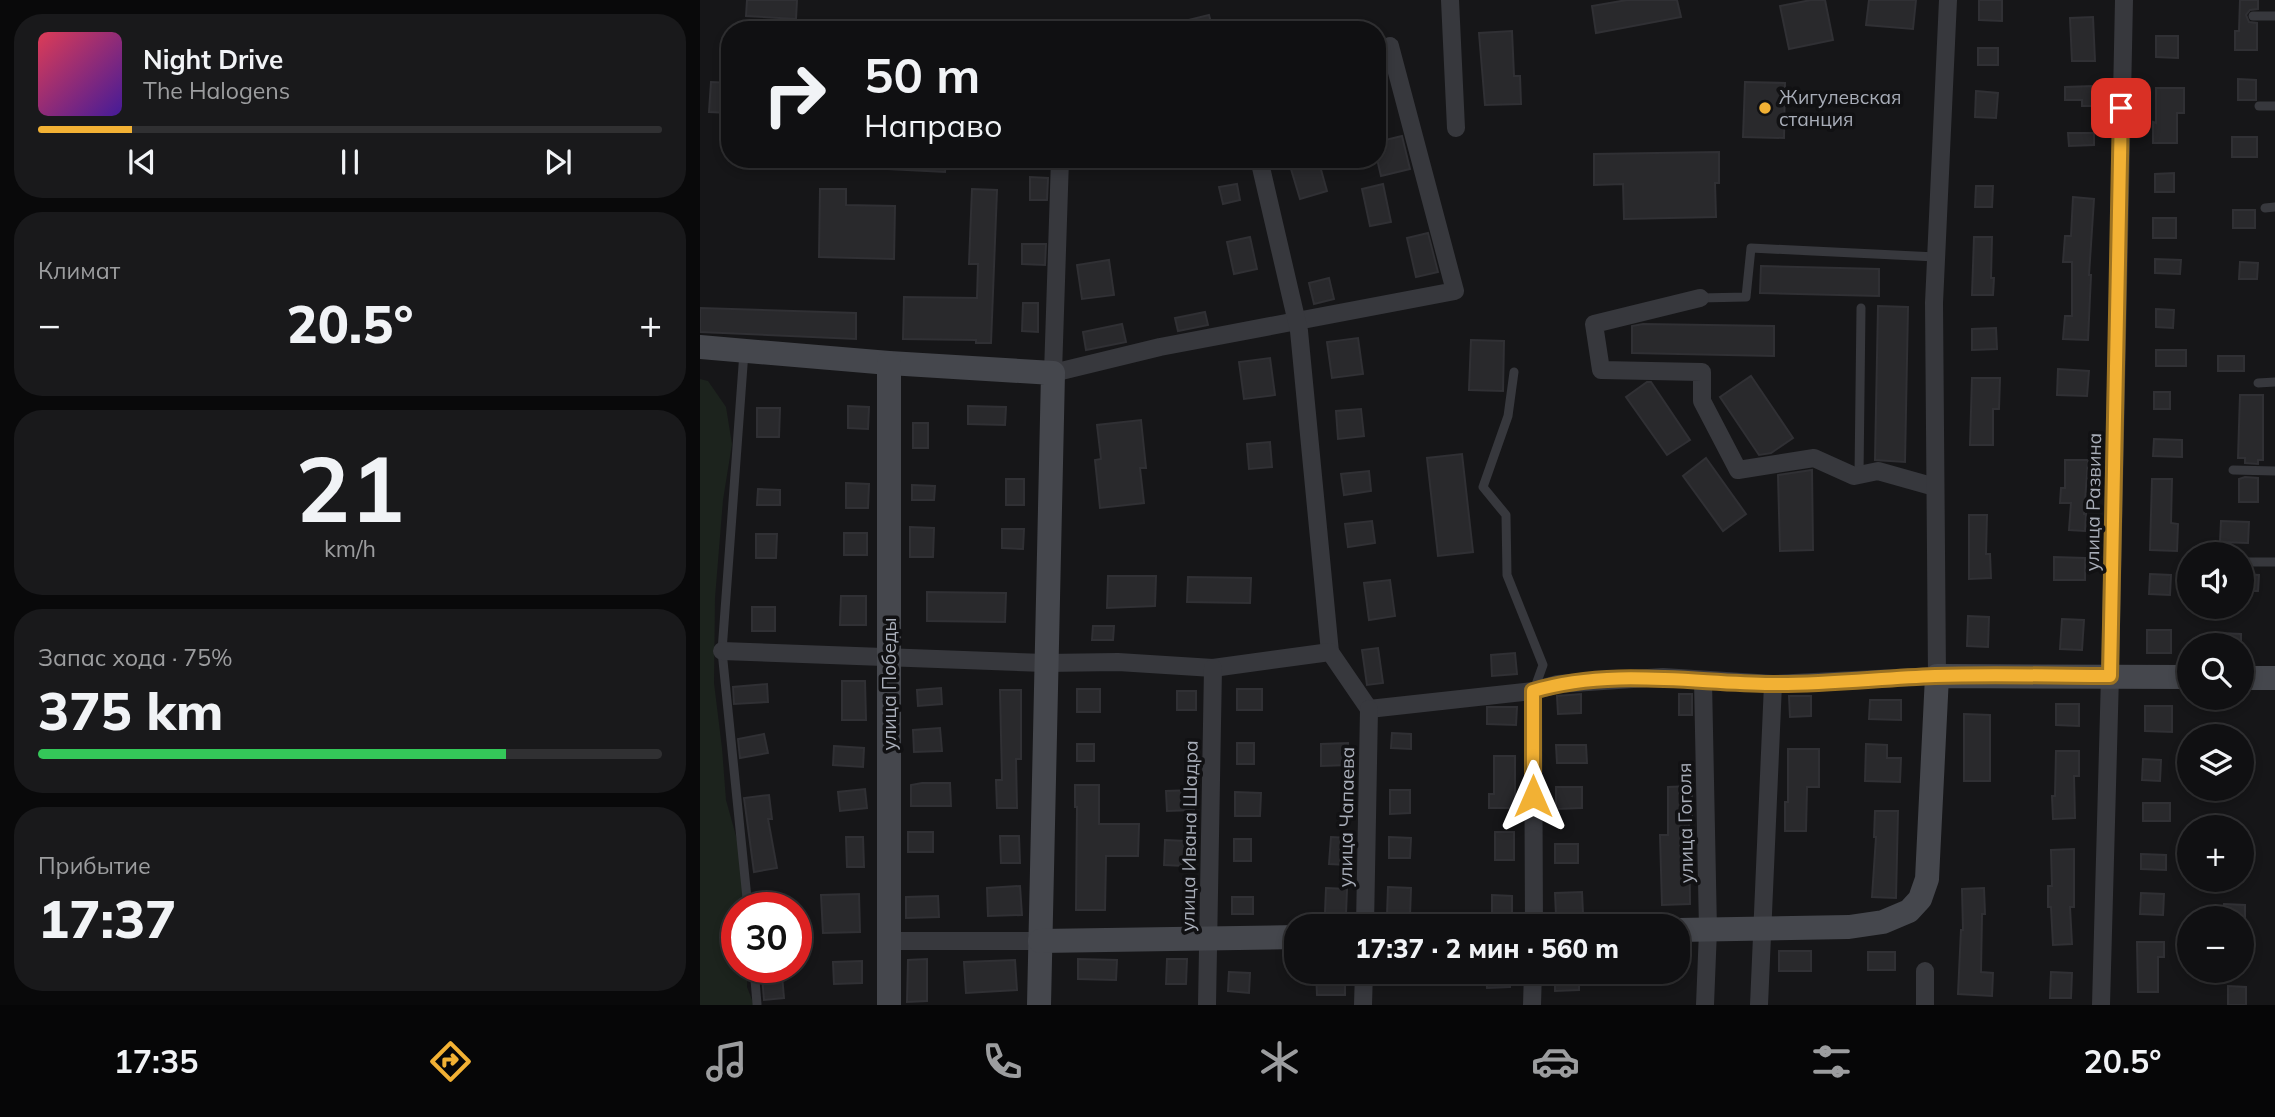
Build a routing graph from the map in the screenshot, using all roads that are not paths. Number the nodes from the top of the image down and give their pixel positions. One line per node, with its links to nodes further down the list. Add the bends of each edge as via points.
1 (1450, 0): 9 (street)
2 (1948, 0): 12 (street)
3 (2123, 0): 35 (street, улица Развина)
4 (2253, 16): 5 (lane)
5 (2275, 16)
6 (1390, 46): 15 (street, via 1455,291)
7 (2259, 106): 8 (lane)
8 (2275, 106)
9 (1456, 128)
10 (1060, 168): 20 (street)
11 (1261, 168): 15 (street)
12 (1936, 257): 13 (lane, via 1751,248 1746,298); 26 (street)
13 (1700, 298): 25 (street, via 1594,324 1601,370 1702,372 1702,401 1738,470 1814,458)
14 (1861, 308): 25 (lane)
15 (1297, 321): 20 (street); 30 (street)
16 (700, 347): 17 (street)
17 (744, 351): 18 (street); 29 (lane)
18 (890, 363): 20 (street); 31 (street, улица Победы)
19 (1514, 372): 41 (lane, via 1508,416 1483,487 1506,515 1507,575 1543,665)
20 (1053, 373): 32 (street)
21 (2275, 382): 22 (lane)
22 (2258, 383)
23 (2233, 470): 24 (lane)
24 (2275, 471)
25 (1859, 475): 26 (street, via 1878,471)
26 (1935, 487): 34 (street)
27 (2254, 562): 28 (lane)
28 (2275, 562)
29 (722, 651): 31 (street); 43 (lane)
30 (1331, 652): 33 (street); 42 (street)
31 (888, 657): 32 (street); 51 (street, улица Победы)
32 (1045, 663): 33 (street); 52 (street)
33 (1213, 668): 50 (street, улица Ивана Шадра)
34 (1937, 676): 35 (street); 40 (street); 46 (street, via 1927,879 1920,899 1909,911 1883,922)
35 (2110, 676): 36 (street); 66 (street, улица Развина)
36 (2177, 677)
37 (2254, 678): 38 (street)
38 (2275, 678)
39 (1703, 681): 40 (street); 41 (street, via 1664,677 1558,684); 48 (street, улица Гоголя)
40 (1773, 684): 46 (street)
41 (1533, 691): 42 (street); 45 (street)
42 (1369, 709): 44 (street, улица Чапаева)
43 (746, 892)
44 (1365, 914)
45 (1534, 914)
46 (1762, 929): 48 (street); 64 (street)
47 (1690, 930): 48 (street)
48 (1708, 930): 63 (street, улица Гоголя)
49 (1284, 937): 50 (street)
50 (1209, 938): 52 (street); 60 (street, улица Ивана Шадра)
51 (890, 941): 52 (street); 58 (street, улица Победы)
52 (1040, 941): 59 (street)
53 (1926, 971): 65 (street)
54 (755, 983): 57 (lane)
55 (1364, 984): 61 (street)
56 (1533, 984): 62 (street)
57 (757, 1004)
58 (889, 1005)
59 (1039, 1005)
60 (1208, 1005)
61 (1363, 1005)
62 (1532, 1005)
63 (1705, 1005)
64 (1759, 1005)
65 (1925, 1005)
66 (2101, 1005)

